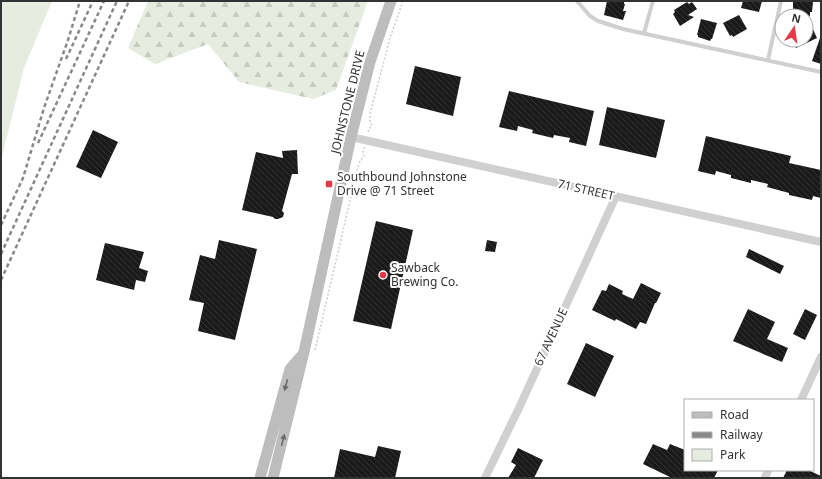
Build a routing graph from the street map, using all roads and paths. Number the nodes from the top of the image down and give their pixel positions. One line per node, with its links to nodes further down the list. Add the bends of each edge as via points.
1 (391, 1): 10 (main road, JOHNSTONE DRIVE, via 370,62)
2 (403, 1): 9 (path, via 390,38 370,114 372,126)
3 (577, 1): 6 (lane, via 598,21)
4 (653, 1): 6 (lane)
5 (781, 1): 7 (lane)
6 (644, 33): 7 (lane)
7 (768, 60): 8 (lane)
8 (821, 72)
9 (369, 129)
10 (352, 137): 12 (street, 71 STREET); 14 (main road, JOHNSTONE DRIVE)
11 (363, 153): 14 (path)
12 (616, 196): 13 (street, 71 STREET); 19 (street, 67 AVENUE)
13 (821, 242)
14 (310, 352): 17 (main road, JOHNSTONE DRIVE, one-way to 17, via 290,369); 18 (main road, JOHNSTONE DRIVE, one-way to 14)
15 (821, 357): 16 (street)
16 (801, 399)
17 (260, 478)
18 (273, 478)
19 (485, 478)

